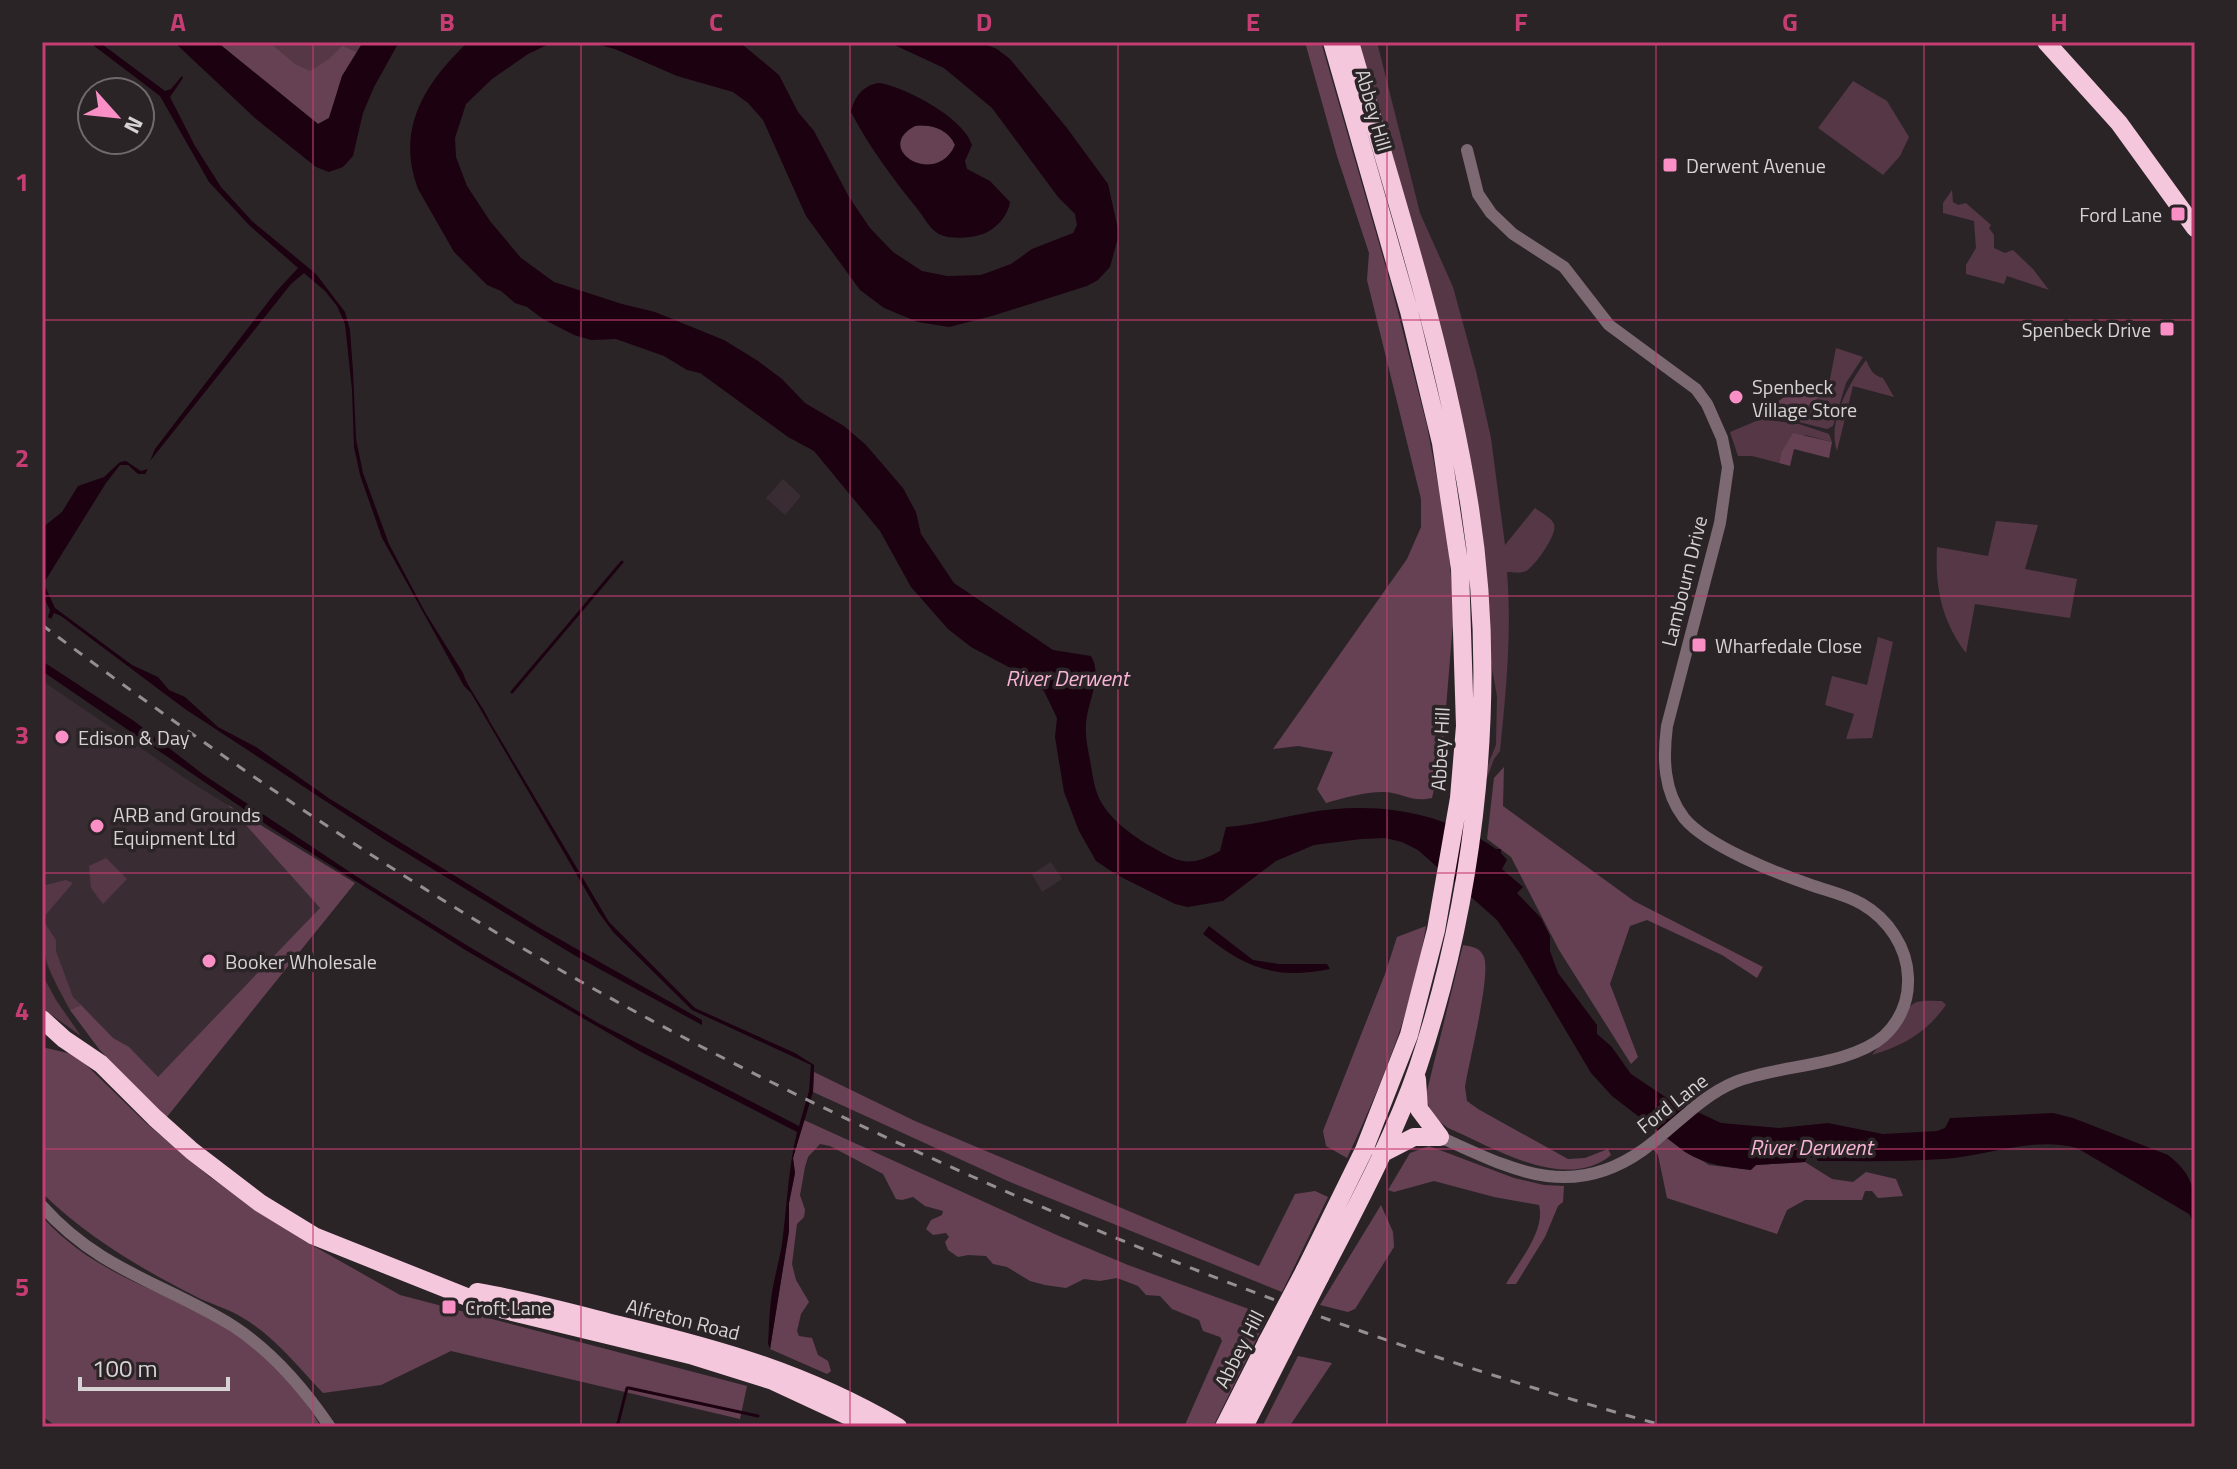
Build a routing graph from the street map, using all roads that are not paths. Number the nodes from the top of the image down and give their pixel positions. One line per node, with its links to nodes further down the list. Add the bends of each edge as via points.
1 (1332, 42): 6 (highway, Abbey Hill, via 1427,381 1453,510 1464,647)
2 (1350, 42): 6 (highway, Abbey Hill, via 1444,375 1470,506 1483,649 1482,724)
3 (2046, 42): 5 (highway, via 2127,132)
4 (1467, 150): 8 (street, Lambourn Drive, via 1478,194 1495,217 1564,267 1609,325 1696,389 1722,438 1728,467 1720,523 1663,752 1675,804 1698,831 1736,853 1868,908 1904,951)
5 (2195, 228)
6 (1465, 812): 7 (highway, Abbey Hill)
7 (1445, 931): 12 (highway, Abbey Hill); 15 (highway, Abbey Hill)
8 (1909, 995): 13 (street, Ford Lane, via 1889,1031 1874,1044 1737,1081 1704,1100 1647,1148 1589,1175 1564,1179 1528,1174)
9 (42, 1019): 11 (highway, Alfreton Road)
10 (42, 1036): 11 (highway, Alfreton Road)
11 (64, 1039): 17 (highway, Alfreton Road, via 101,1064 192,1151 280,1216 341,1248)
12 (1417, 1070): 13 (highway, via 1417,1103); 14 (highway, Abbey Hill)
13 (1440, 1137): 14 (highway, via 1414,1137)
14 (1381, 1154): 15 (highway, Abbey Hill)
15 (1363, 1173): 18 (highway, Abbey Hill, bridge)
16 (42, 1206): 19 (street, via 102,1258 251,1340 298,1383)
17 (447, 1288): 20 (highway, Alfreton Road, via 513,1313 724,1364); 21 (highway, Alfreton Road, via 496,1295 729,1352 801,1378)
18 (1275, 1346): 22 (highway, Abbey Hill); 23 (highway, Abbey Hill)
19 (330, 1427)
20 (872, 1427)
21 (898, 1427)
22 (1224, 1427)
23 (1244, 1427)

